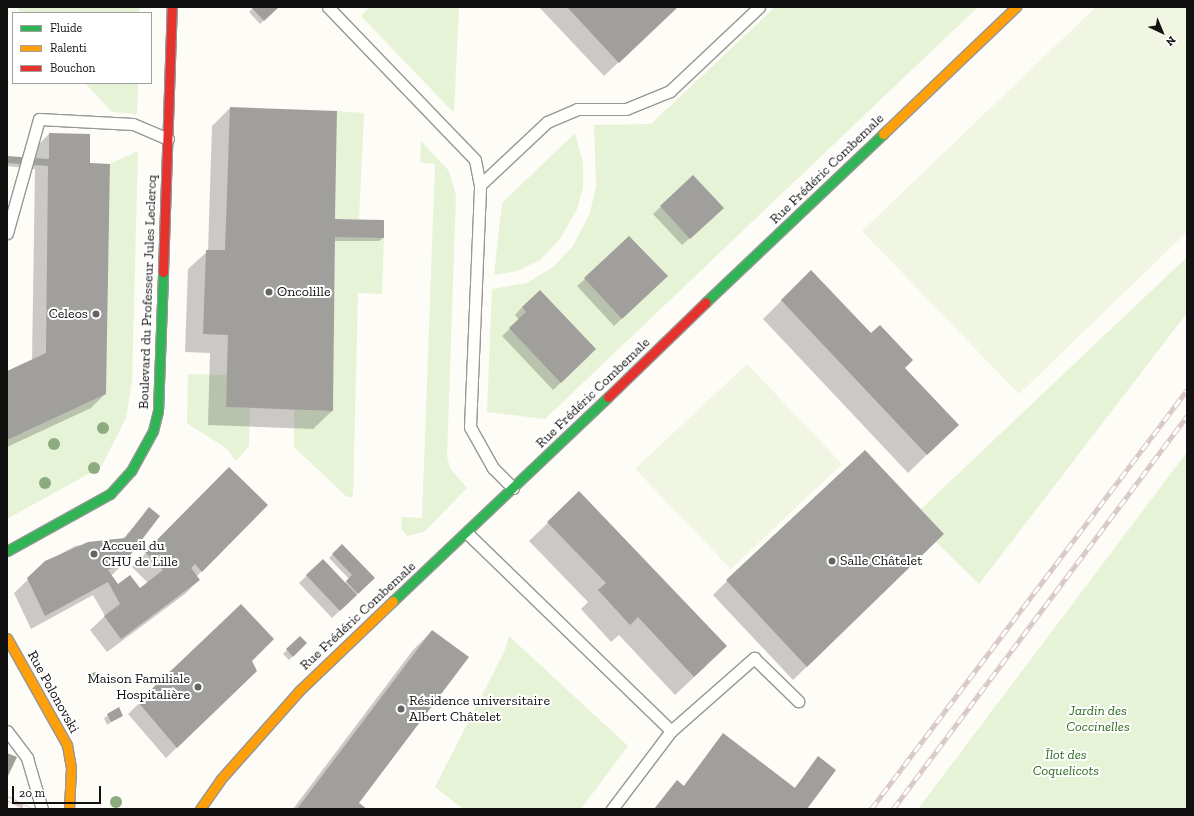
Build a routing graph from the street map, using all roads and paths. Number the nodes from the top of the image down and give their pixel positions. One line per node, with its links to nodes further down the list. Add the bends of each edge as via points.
1 (172, 7): 5 (street, Boulevard du Professeur Jules Leclercq)
2 (328, 7): 6 (lane, via 475,160)
3 (759, 7): 6 (lane, via 670,91 626,109 577,109 547,122)
4 (1016, 7): 8 (street, Rue Frédéric Combemale)
5 (168, 139): 7 (lane, via 133,124 39,119); 10 (street, Boulevard du Professeur Jules Leclercq, via 158,410 153,431 131,470 110,494)
6 (480, 185): 8 (lane, via 470,427 493,468)
7 (7, 233)
8 (513, 488): 9 (street, Rue Frédéric Combemale)
9 (468, 533): 14 (lane); 17 (street, Rue Frédéric Combemale, via 299,691 226,774)
10 (7, 551)
11 (7, 638): 16 (street, Rue Polonovski, via 67,745 71,774)
12 (798, 701): 14 (lane, via 754,658)
13 (7, 730): 15 (lane, via 27,758)
14 (671, 731): 18 (lane)
15 (42, 809)
16 (69, 809)
17 (200, 809)
18 (612, 809)

